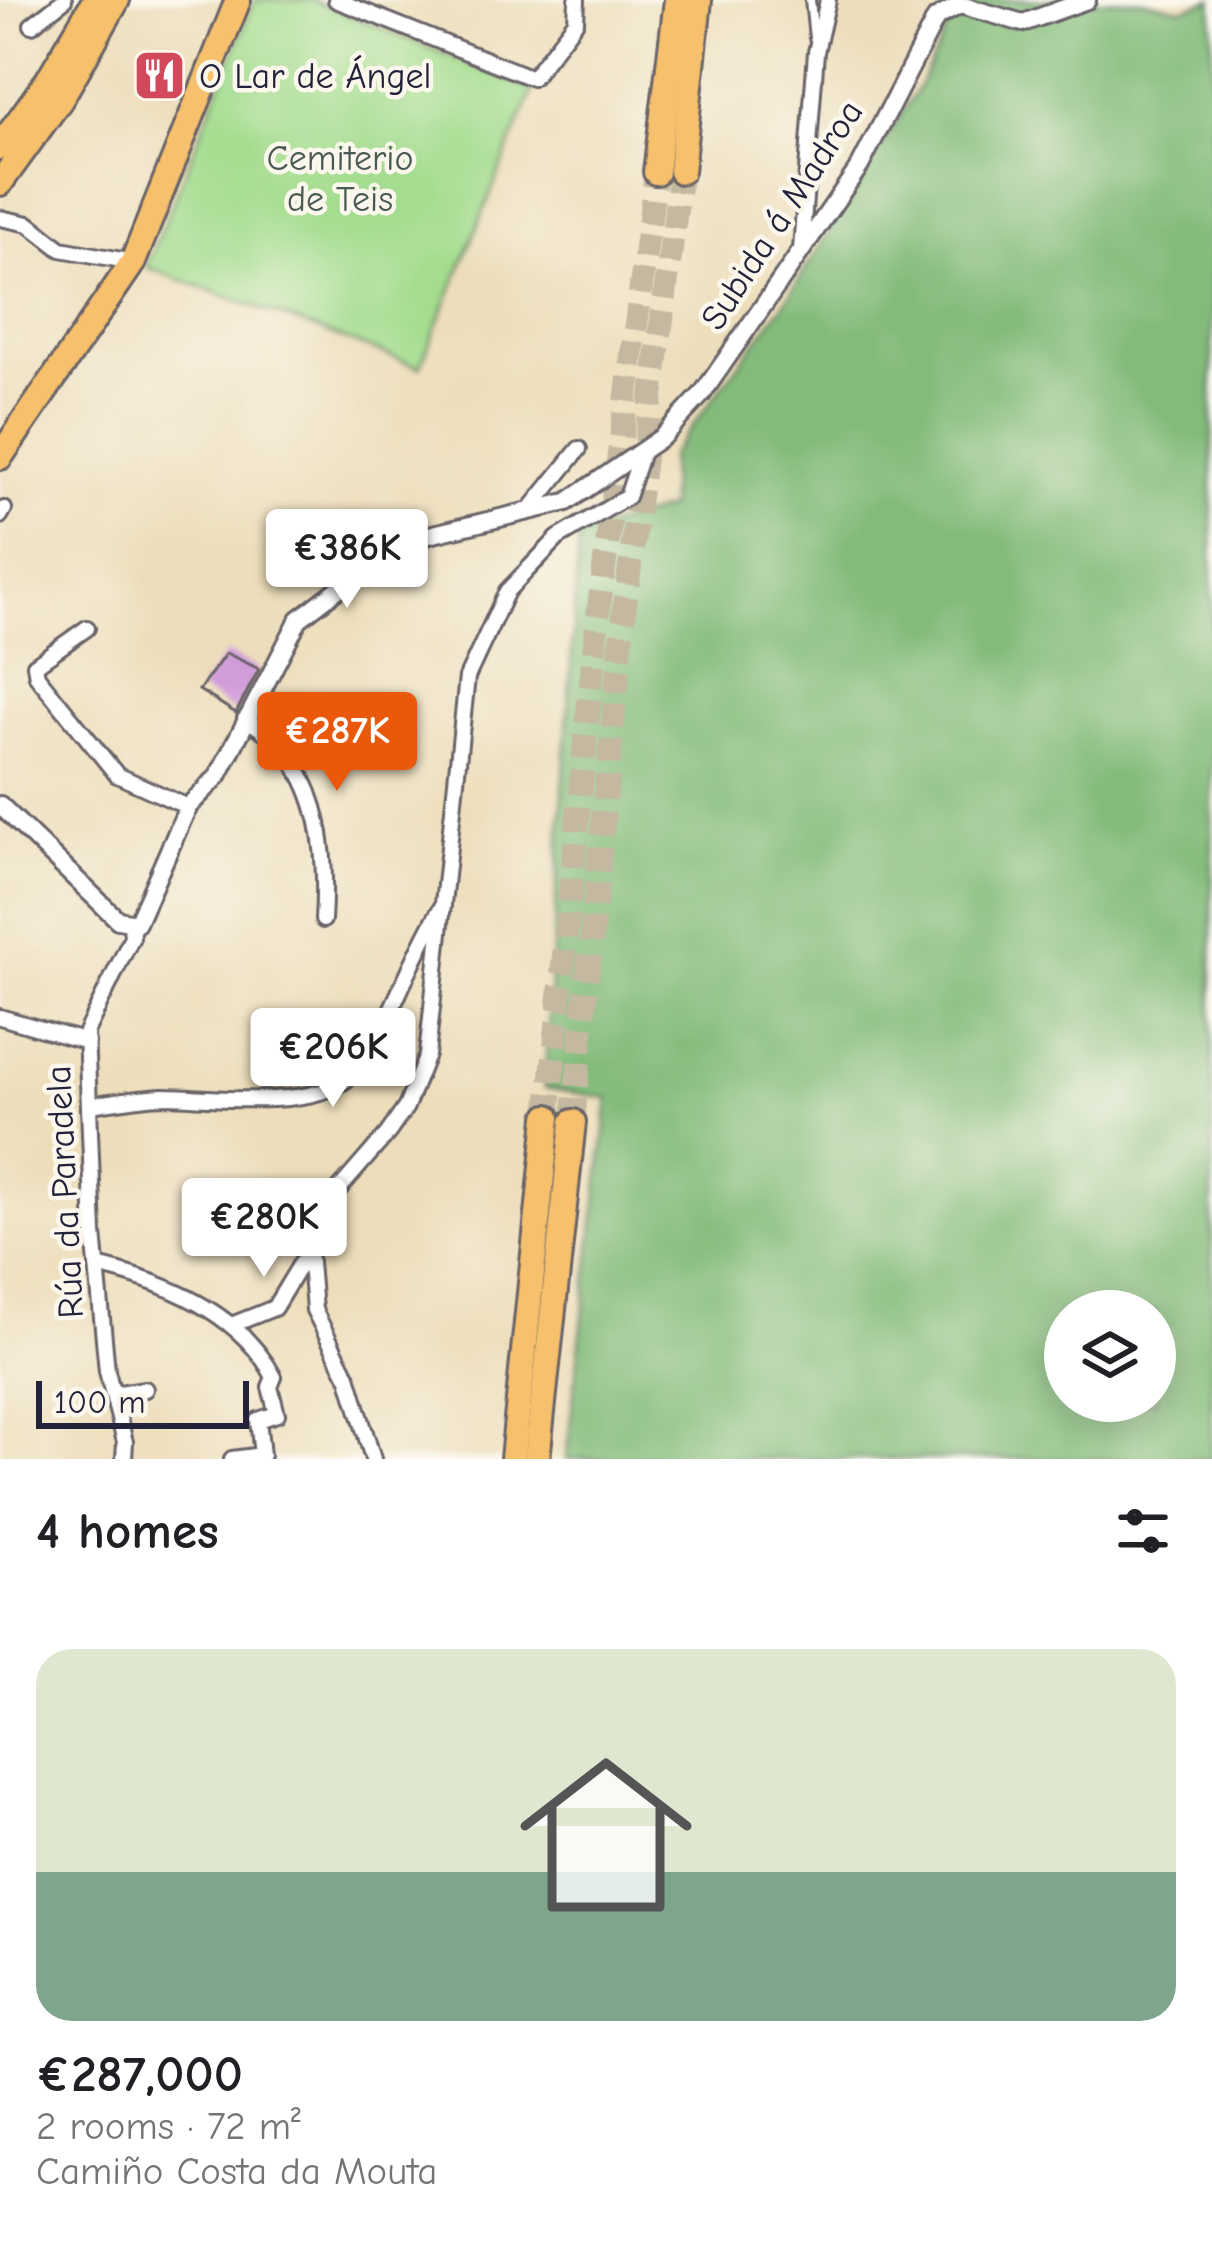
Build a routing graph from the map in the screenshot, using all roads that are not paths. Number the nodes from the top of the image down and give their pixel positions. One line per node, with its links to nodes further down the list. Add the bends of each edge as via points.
1 (64, 0): 13 (street)
2 (95, 0): 15 (highway)
3 (117, 0): 16 (highway)
4 (238, 0): 19 (highway)
5 (336, 0): 6 (street, via 532,79 576,21)
6 (577, 0)
7 (676, 0): 8 (highway, via 668,171)
8 (699, 0)
9 (810, 0): 14 (lane)
10 (828, 0): 14 (street)
11 (1087, 0): 12 (street, Subida á Madroa, via 1023,23)
12 (952, 3): 18 (street, Subida á Madroa, via 928,30 877,138)
13 (32, 25)
14 (816, 52): 18 (street)
15 (0, 147)
16 (0, 183)
17 (0, 218): 19 (street, via 29,224 61,249)
18 (801, 250): 21 (street, Subida á Madroa, via 702,394)
19 (133, 262): 22 (highway)
20 (579, 449): 23 (street)
21 (641, 455): 23 (street, Subida á Madroa, via 590,491); 28 (street, via 627,497 545,548 490,620 461,699)
22 (0, 457)
23 (526, 515): 25 (street, Subida á Madroa, via 430,535 335,586 298,619)
24 (87, 628): 27 (street, via 35,665 37,676 117,776)
25 (245, 719): 27 (street, Subida á Madroa, via 218,776); 29 (street, via 310,788 324,846)
26 (0, 806): 30 (street)
27 (188, 807): 30 (street, Subida á Madroa, via 143,915)
28 (445, 902): 33 (street, via 372,1045 341,1083 268,1103 156,1096); 34 (street, via 428,1055 388,1133 311,1217)
29 (323, 920)
30 (131, 925): 32 (street, Rúa da Paradela)
31 (0, 1017): 32 (street)
32 (87, 1042): 33 (street, Rúa da Paradela)
33 (89, 1105): 35 (street, Rúa da Paradela)
34 (306, 1255): 36 (street, via 274,1308); 41 (street, via 314,1310 349,1379)
35 (97, 1266): 36 (street); 38 (street, Rúa da Paradela)
36 (234, 1324): 40 (street, via 274,1376 277,1414 258,1420 262,1455)
37 (146, 1389): 38 (street)
38 (113, 1394): 39 (street, Rúa da Paradela)
39 (124, 1459)
40 (232, 1459)
41 (373, 1459)
42 (512, 1459): 43 (highway, via 561,1119)
43 (536, 1459)

